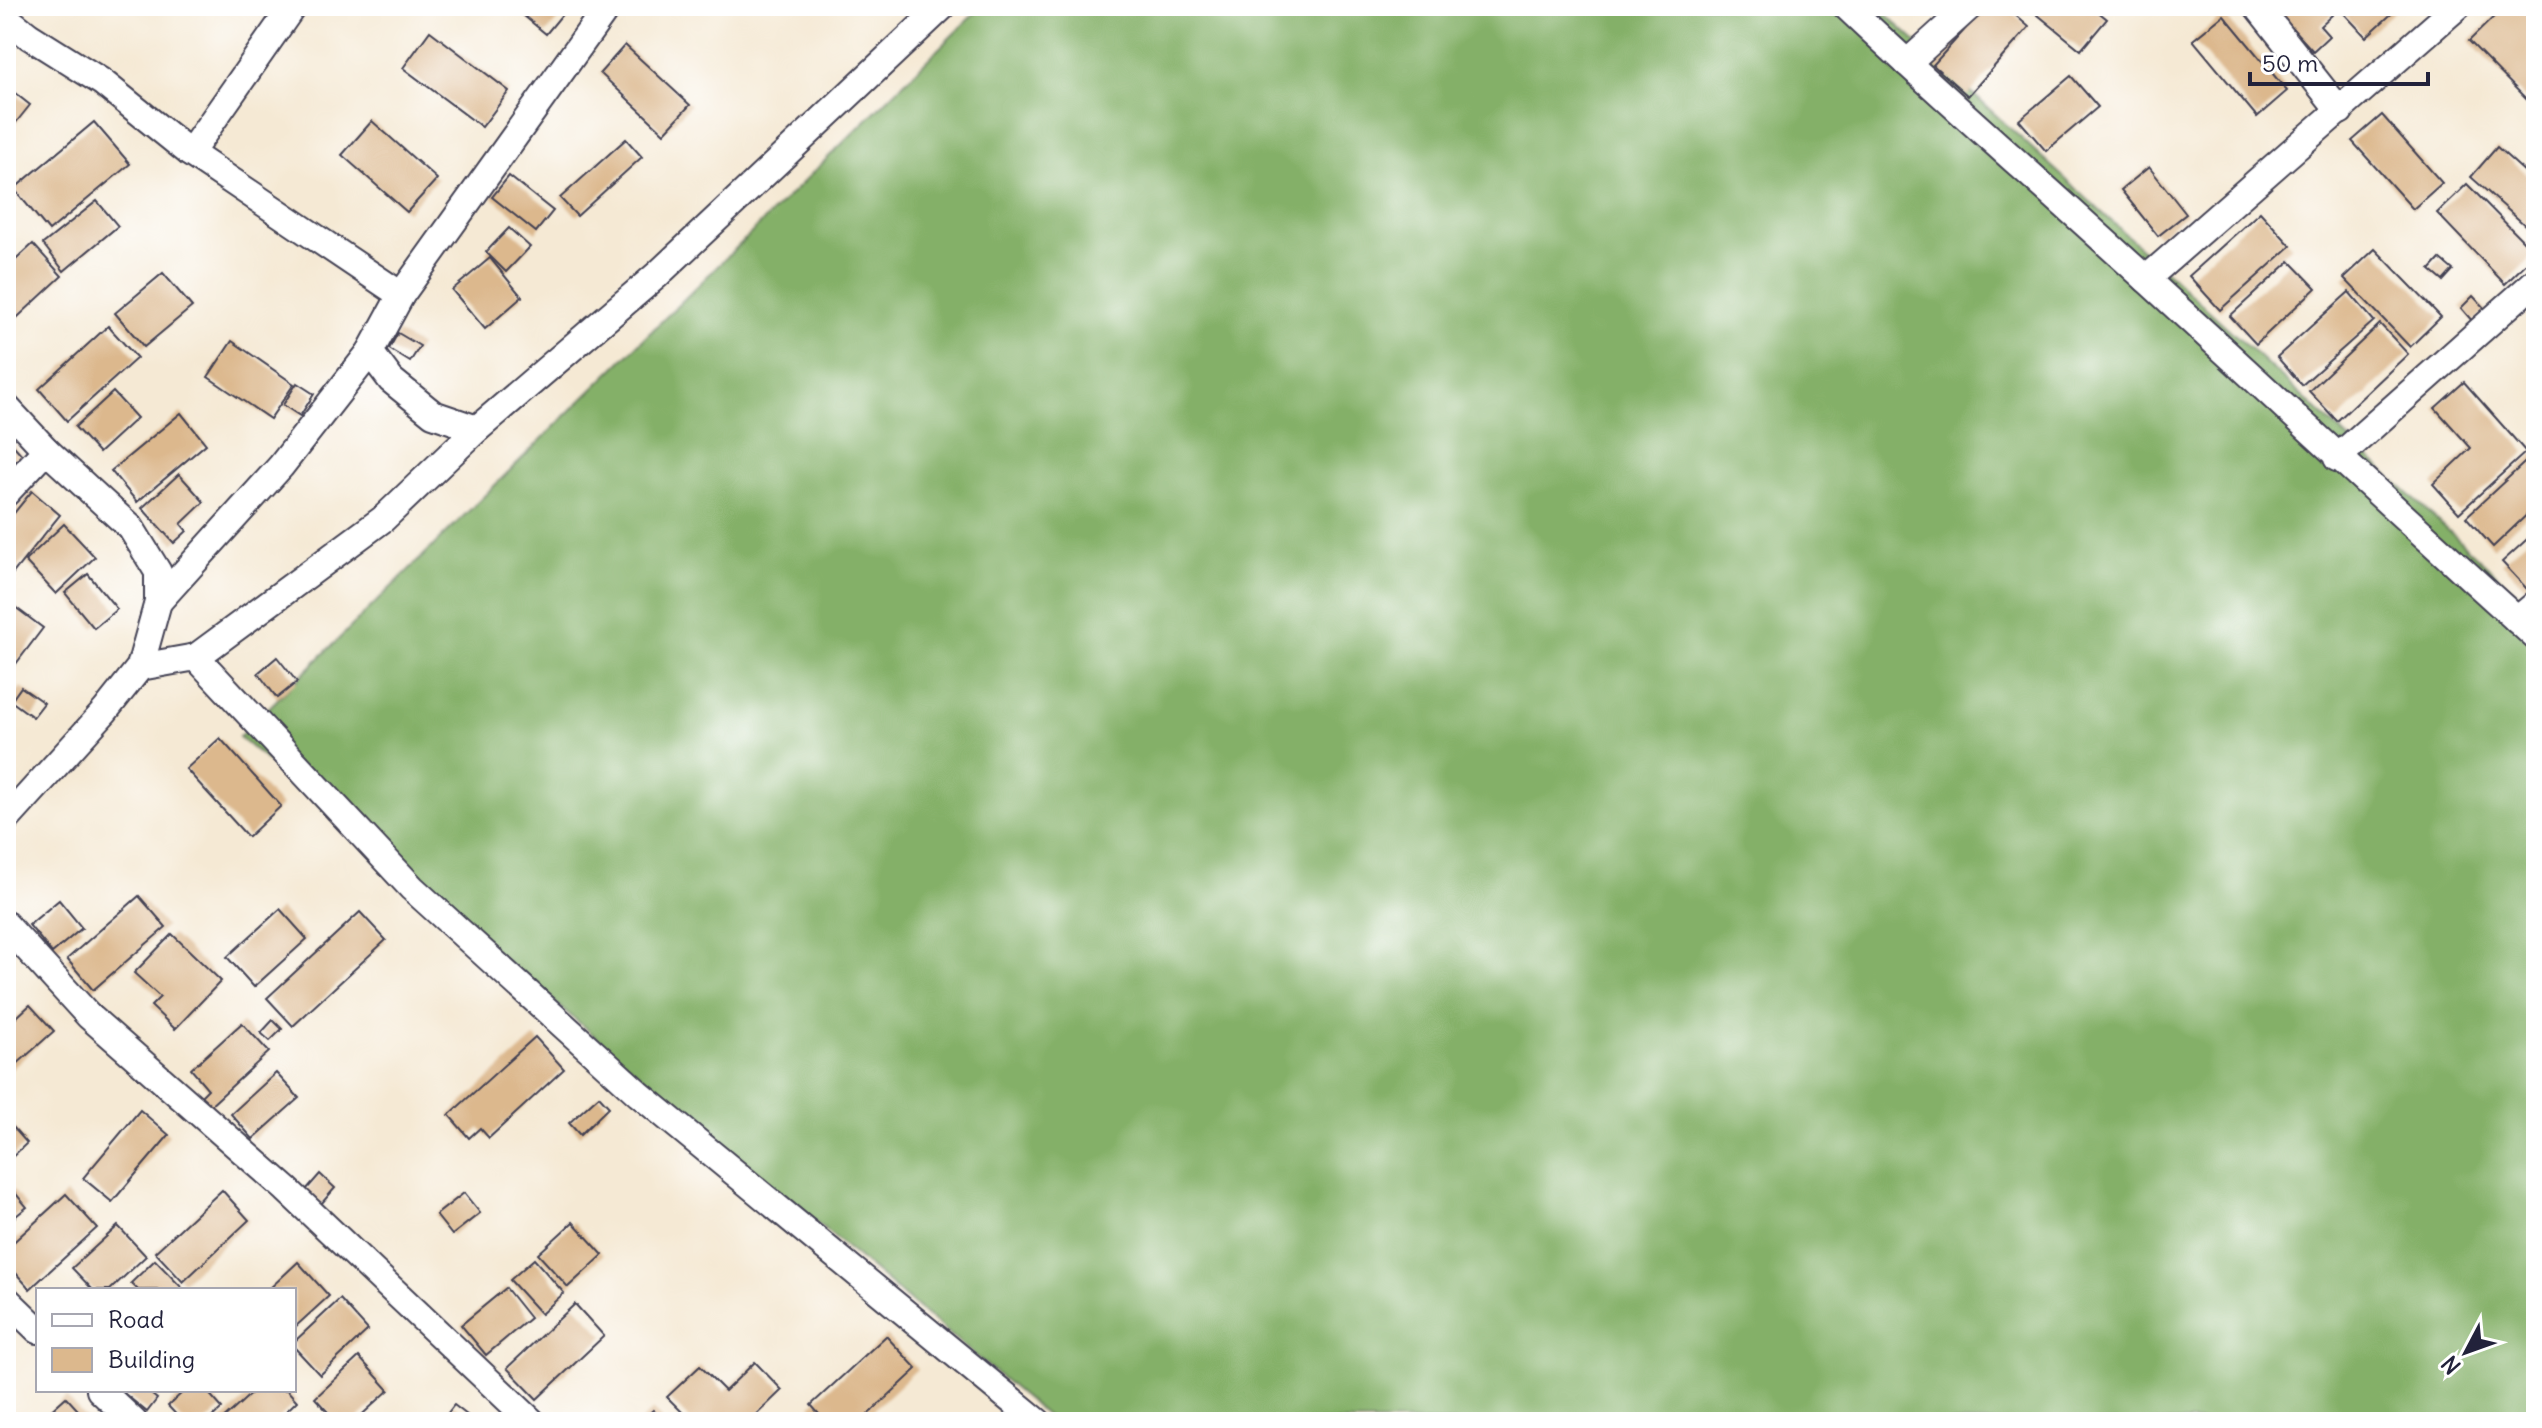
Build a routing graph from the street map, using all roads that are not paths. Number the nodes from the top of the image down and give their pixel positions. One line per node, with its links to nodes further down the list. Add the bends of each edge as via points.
1 (293, 6): 11 (street)
2 (608, 6): 14 (street)
3 (943, 6): 17 (street, via 657,275)
4 (1846, 6): 9 (street)
5 (1970, 6): 9 (street)
6 (2257, 6): 10 (street)
7 (2458, 6): 10 (street)
8 (6, 18): 11 (street, via 102,82)
9 (1907, 63): 12 (street)
10 (2340, 111): 12 (street)
11 (190, 153): 14 (street)
12 (2146, 279): 19 (street)
13 (2536, 281): 19 (street)
14 (401, 295): 15 (street)
15 (370, 352): 17 (street, via 391,380 433,414); 21 (street, via 281,466)
16 (6, 407): 18 (street)
17 (477, 429): 23 (street, via 383,519)
18 (46, 450): 20 (street); 21 (street, via 131,528 158,572)
19 (2337, 458): 22 (street)
20 (6, 493)
21 (158, 602): 24 (street)
22 (2530, 620)
23 (196, 657): 24 (street); 32 (street, via 434,908 639,1094)
24 (140, 667): 25 (street)
25 (6, 820)
26 (6, 925): 31 (street, via 89,1016 286,1189)
27 (6, 1299): 28 (street)
28 (36, 1328)
29 (102, 1392): 30 (street)
30 (134, 1422)
31 (532, 1422)
32 (1038, 1422)

